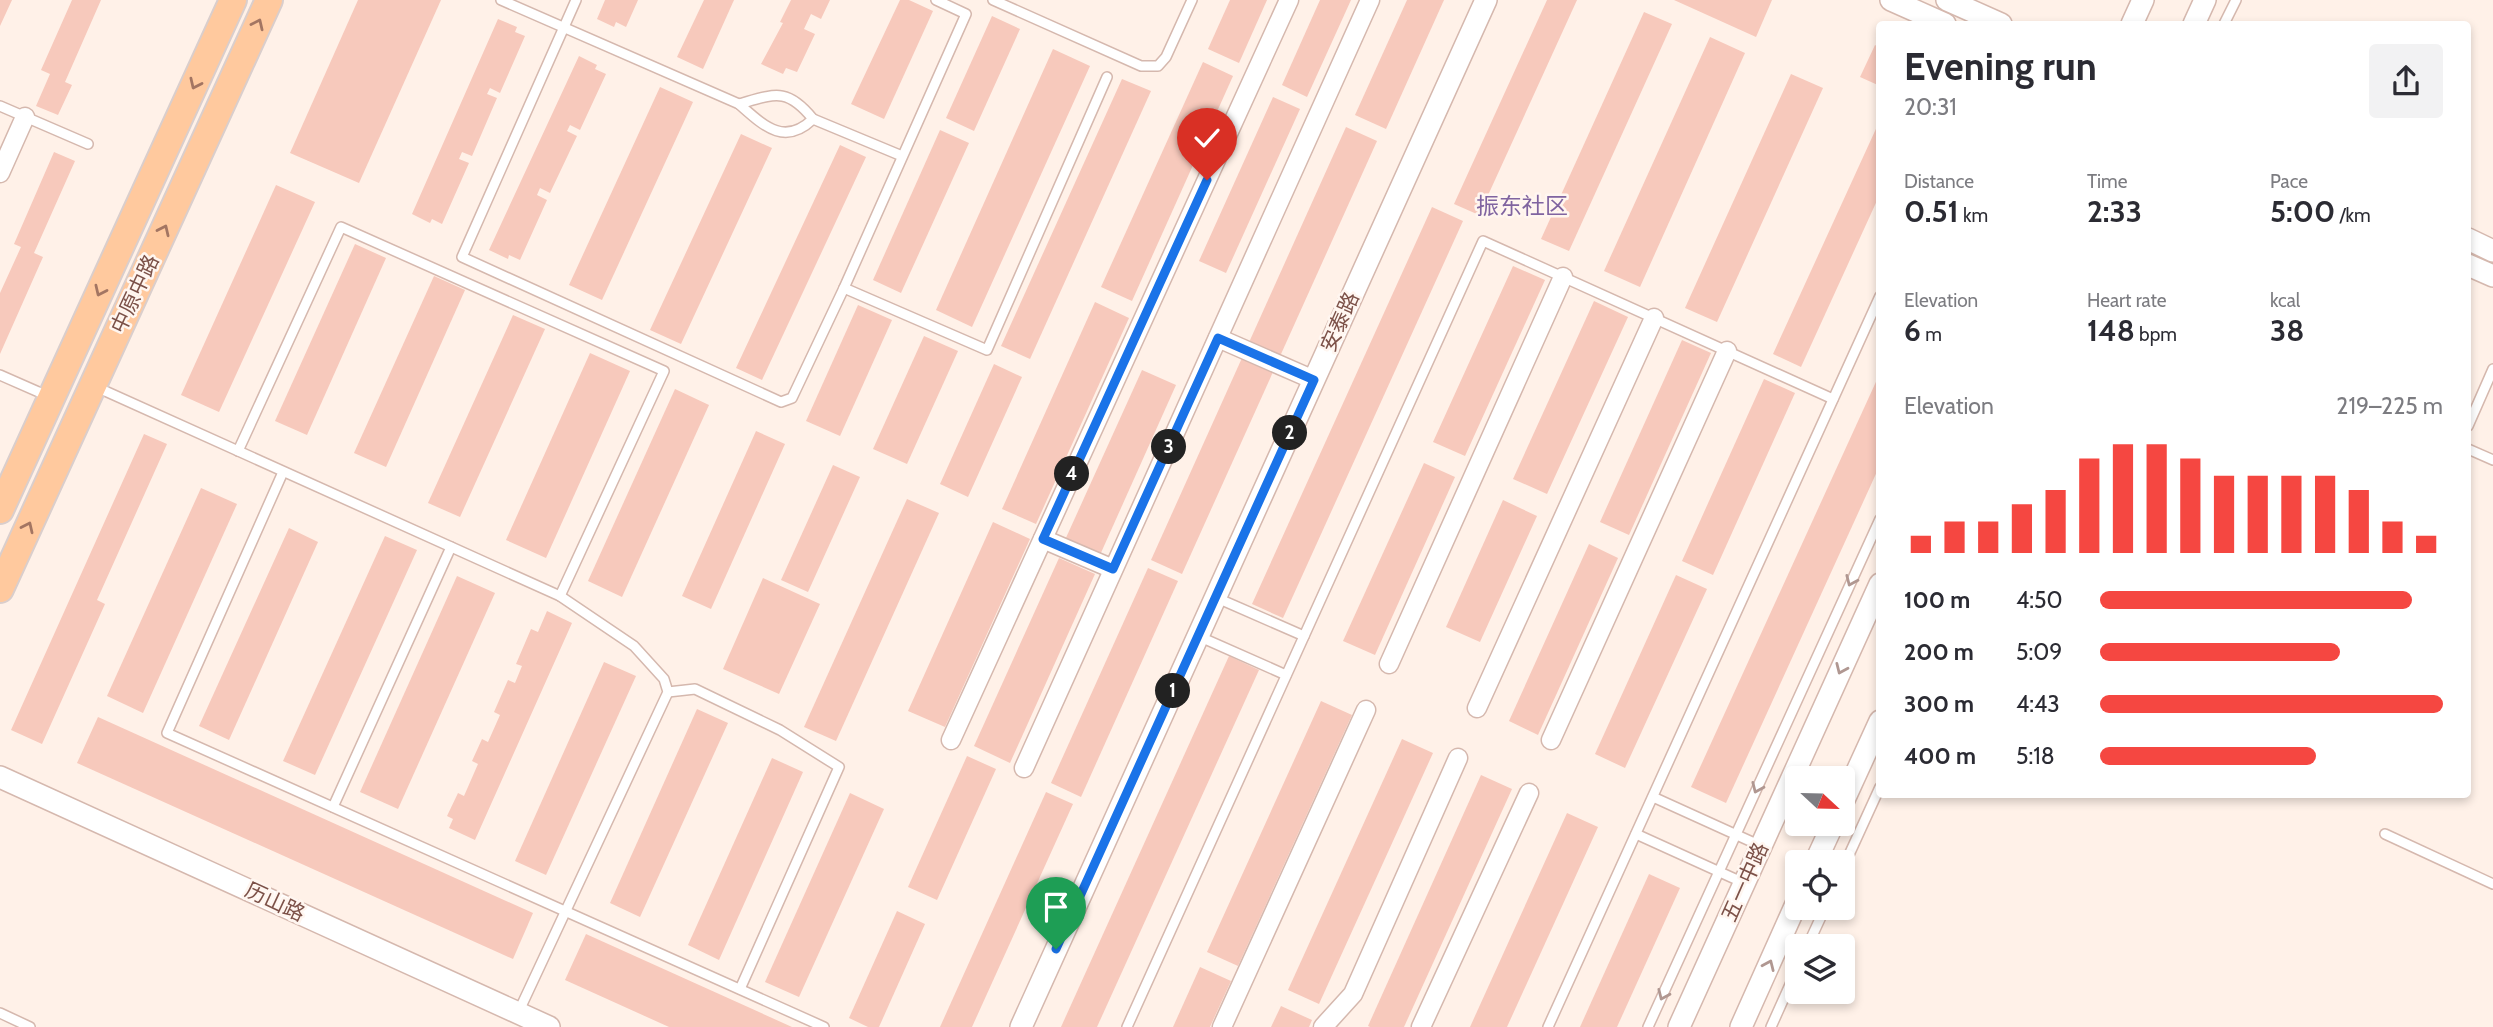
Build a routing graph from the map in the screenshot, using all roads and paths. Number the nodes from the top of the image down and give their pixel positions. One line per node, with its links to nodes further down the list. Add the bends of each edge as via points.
1 (233, 0): 44 (main road, 中原中路, one-way to 44)
2 (269, 0): 43 (main road, 中原中路, one-way to 2)
3 (501, 0): 21 (lane)
4 (576, 0): 21 (lane)
5 (936, 0): 28 (lane, via 966,14)
6 (993, 0): 7 (lane, via 1141,66 1158,66 1166,57)
7 (1192, 0)
8 (1289, 0): 53 (street)
9 (1370, 0): 38 (street)
10 (1486, 0): 42 (street, 安泰路)
11 (1891, 0): 16 (street)
12 (1947, 0): 17 (street)
13 (2143, 0): 18 (street)
14 (2205, 0): 19 (street)
15 (2236, 0): 20 (lane)
16 (1938, 21)
17 (1994, 21)
18 (2133, 21)
19 (2195, 21)
20 (2226, 21)
21 (564, 27): 23 (lane); 35 (lane, via 462,257 781,402 792,398)
22 (1107, 77): 35 (lane, via 987,350)
23 (739, 104): 26 (lane, via 784,95 798,101); 26 (lane, via 780,133 801,130)
24 (0, 106): 25 (lane)
25 (25, 117): 27 (lane); 29 (street)
26 (813, 119): 28 (lane)
27 (88, 144)
28 (902, 156): 35 (lane)
29 (0, 173)
30 (2471, 240): 31 (street)
31 (2493, 251)
32 (2471, 266): 33 (street)
33 (2493, 276)
34 (1563, 277): 37 (lane); 61 (lane, via 1483,241); 62 (street)
35 (844, 288)
36 (1876, 305): 45 (lane)
37 (1654, 318): 39 (lane); 65 (street)
38 (1218, 338): 42 (street); 55 (street)
39 (1727, 351): 45 (lane); 69 (street)
40 (2493, 369): 46 (lane)
41 (0, 375): 44 (lane)
42 (1314, 380): 59 (street, 安泰路)
43 (93, 386): 48 (lane); 56 (main road, 中原中路, one-way to 43)
44 (51, 398): 51 (main road, 中原中路)
45 (1833, 399): 76 (lane)
46 (2471, 419)
47 (2471, 450): 49 (lane)
48 (238, 451): 50 (lane); 58 (lane, via 341,227 639,360 664,372)
49 (2493, 460)
50 (283, 472): 54 (lane); 77 (lane, via 167,733)
51 (0, 510)
52 (1876, 528): 80 (lane, one-way to 80)
53 (1043, 539): 55 (street); 68 (street)
54 (451, 547): 58 (lane); 77 (lane)
55 (1113, 569): 71 (street)
56 (0, 589)
57 (1876, 593): 81 (street, 五一中路, one-way to 81)
58 (560, 596): 64 (lane, via 634,646 664,679)
59 (1216, 597): 60 (street, 安泰路); 61 (lane)
60 (1198, 636): 63 (lane); 95 (street, 安泰路)
61 (1304, 636): 63 (lane)
62 (1389, 664)
63 (1286, 675): 96 (lane)
64 (668, 692): 86 (lane); 88 (lane, via 695,690 780,730 839,767)
65 (1477, 708)
66 (1366, 710): 97 (street)
67 (1876, 730): 72 (street)
68 (951, 740)
69 (1551, 740)
70 (1458, 758): 98 (street, via 1353,994)
71 (1024, 768)
72 (1855, 776)
73 (0, 777): 91 (street, 历山路)
74 (1529, 793): 99 (street)
75 (1876, 796): 82 (lane)
76 (1653, 797): 78 (lane); 80 (lane)
77 (333, 807): 86 (lane)
78 (1636, 834): 83 (lane); 100 (lane)
79 (2385, 834): 85 (lane)
80 (1736, 835): 81 (lane); 83 (lane)
81 (1761, 846): 84 (street, 五一中路)
82 (1851, 850)
83 (1719, 872): 84 (lane); 101 (lane, one-way to 101)
84 (1744, 883): 102 (street, 五一中路)
85 (2493, 884)
86 (566, 911): 88 (lane); 91 (lane)
87 (1789, 920): 103 (street, one-way to 87)
88 (740, 989): 94 (lane)
89 (1785, 996): 104 (lane)
90 (0, 1013): 92 (lane)
91 (518, 1013): 93 (street, 历山路)
92 (30, 1027)
93 (549, 1027)
94 (824, 1027)
95 (1021, 1027)
96 (1127, 1027)
97 (1222, 1027)
98 (1323, 1027)
99 (1421, 1027)
100 (1548, 1027)
101 (1648, 1027)
102 (1679, 1027)
103 (1741, 1027)
104 (1771, 1027)

